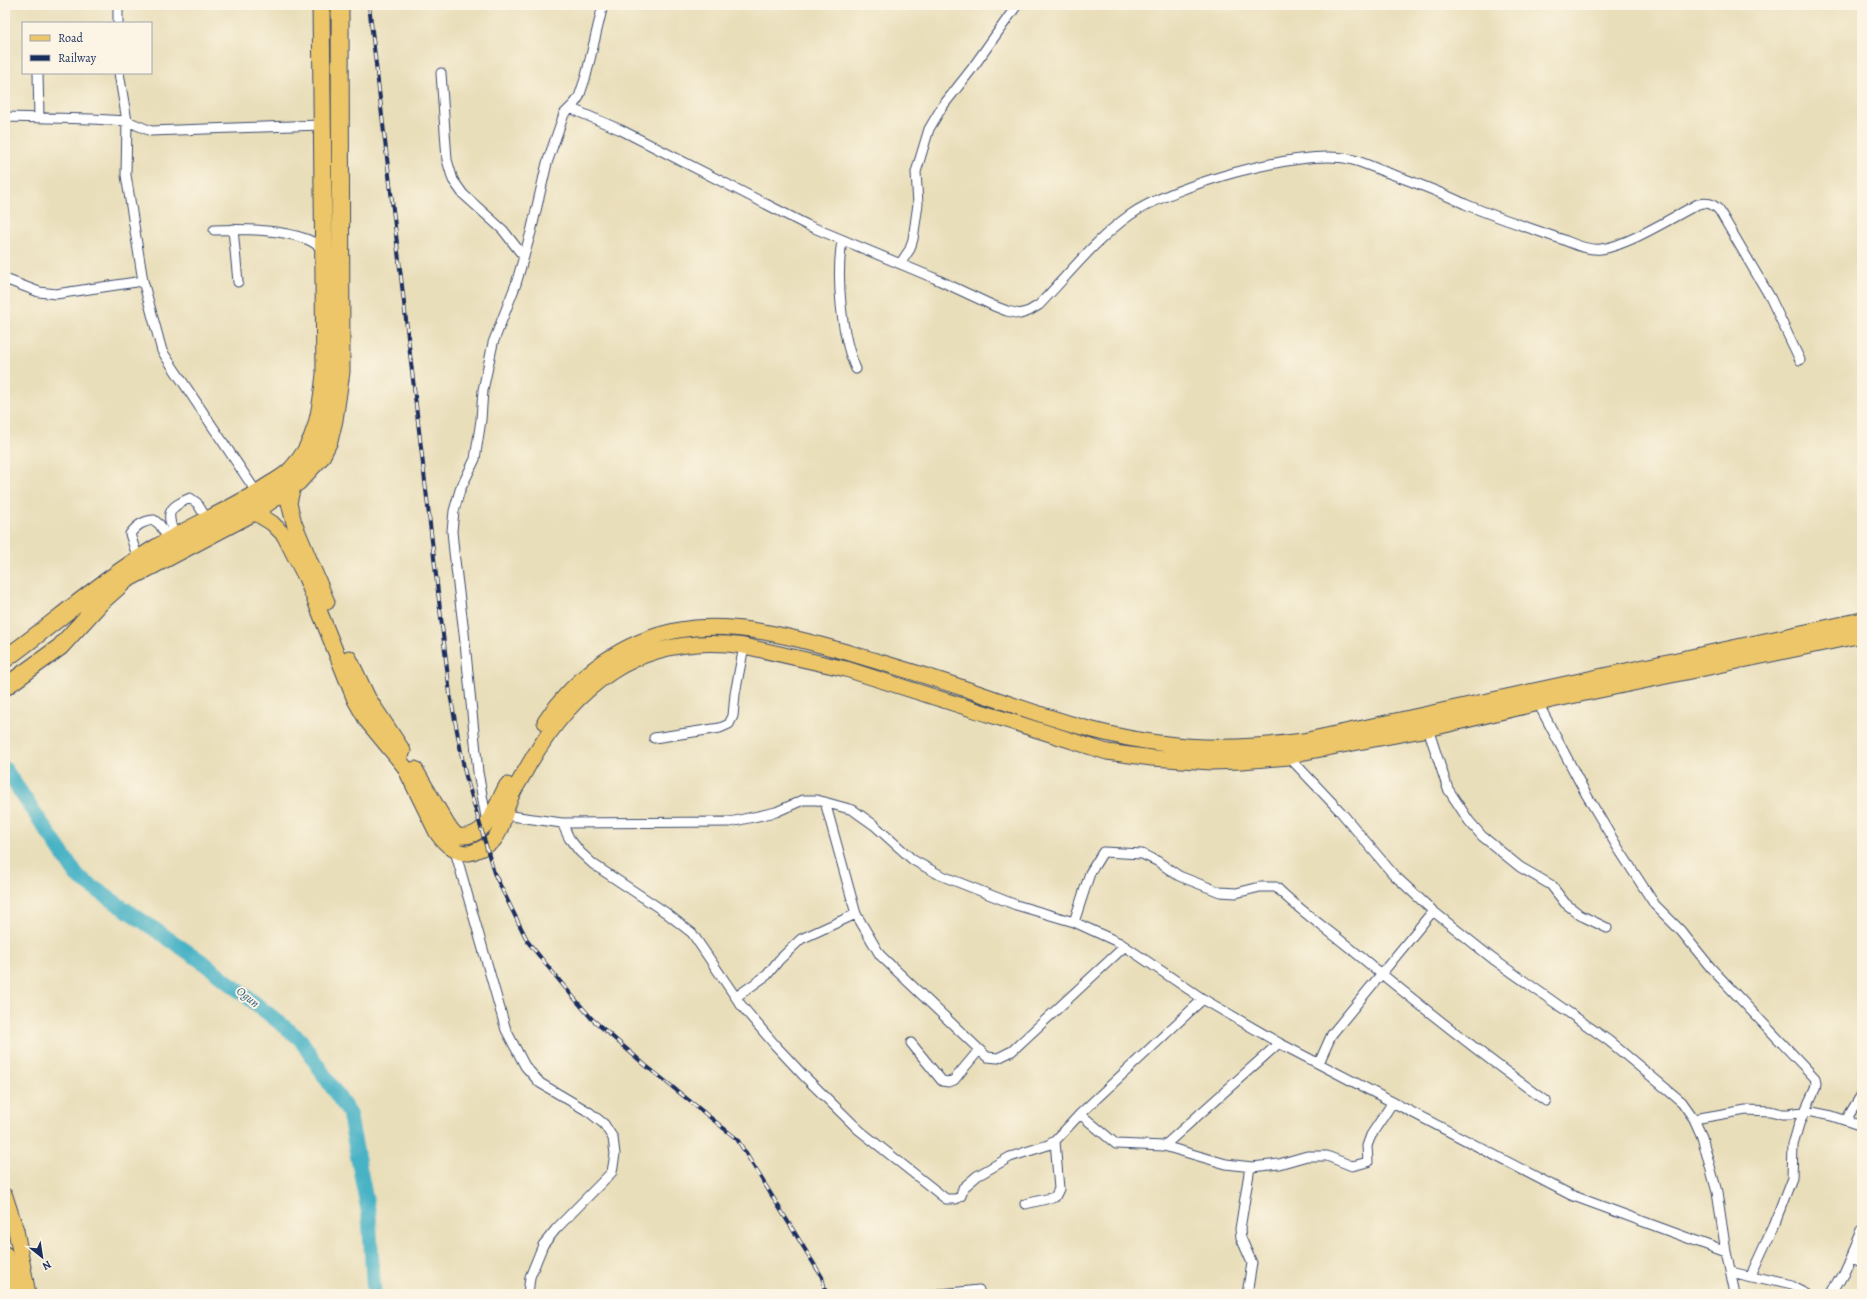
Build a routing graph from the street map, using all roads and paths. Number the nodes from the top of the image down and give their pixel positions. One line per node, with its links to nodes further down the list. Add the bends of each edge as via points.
1 (118, 5): 6 (street)
2 (321, 5): 14 (highway)
3 (340, 5): 24 (highway)
4 (603, 5): 10 (street, via 584,83 579,97)
5 (1017, 5): 20 (street, via 942,107 930,129 916,172 918,204 913,239)
6 (118, 22)
7 (441, 73): 19 (street, via 447,160 453,180 463,194 503,230)
8 (38, 74): 12 (street)
9 (119, 74): 13 (street)
10 (570, 108): 17 (street, via 621,130); 19 (street, via 564,114 547,163)
11 (5, 117): 12 (street)
12 (39, 117): 13 (street)
13 (127, 121): 14 (street, via 151,131); 22 (street, via 126,175)
14 (321, 125): 18 (highway)
15 (234, 229): 16 (street); 18 (street, via 306,239); 23 (street)
16 (214, 230)
17 (842, 241): 20 (street); 27 (street, via 839,260 842,307)
18 (322, 248): 25 (highway)
19 (524, 257): 47 (street, via 493,343 483,390 482,420 475,459 460,490 452,531 478,772)
20 (900, 264): 26 (street, via 1006,311 1020,314 1039,305 1120,222 1153,201 1184,189 1269,164 1297,158 1332,156 1349,159 1429,187 1487,214 1591,249 1612,247 1698,204 1713,204 1770,297)
21 (5, 279): 22 (street, via 39,292 56,294)
22 (143, 281): 29 (street, via 162,351)
23 (238, 282)
24 (341, 317): 25 (highway); 28 (highway, via 340,390 329,441 321,457)
25 (323, 318): 29 (highway, via 325,374 317,428 292,470)
26 (1800, 360)
27 (856, 368)
28 (293, 486): 30 (highway); 47 (main road, via 289,503 294,522 353,668 368,698 410,761 452,832 456,836 466,837 477,834)
29 (257, 493): 31 (highway)
30 (254, 512): 39 (highway, via 127,578 100,602 60,647); 48 (main road, via 272,523 284,535 306,578 355,700 367,721 404,766 442,841)
31 (208, 521): 32 (highway); 32 (street, via 197,503 190,498 179,503 171,510 168,519)
32 (172, 540): 33 (highway); 33 (street, via 154,520 147,520 136,526 130,534)
33 (138, 559): 38 (highway)
34 (1862, 620): 35 (main road, via 1303,741 1211,747 1174,745 1094,730 809,642)
35 (732, 627): 37 (main road); 47 (main road, via 680,630 657,635 614,655 588,672 560,701 525,751)
36 (1862, 635): 40 (main road)
37 (737, 645): 42 (street, via 734,716 729,724 720,728); 43 (main road, via 846,669 1107,752 1211,762); 45 (main road, via 681,645 640,657 610,672 563,713 533,757 509,800)
38 (8, 657)
39 (5, 687)
40 (1538, 703): 41 (main road); 64 (street, via 1586,794 1655,905 1815,1078 1815,1089)
41 (1428, 729): 43 (main road); 52 (street, via 1448,789 1482,836 1520,867 1551,885 1580,915)
42 (654, 738)
43 (1289, 757): 49 (street, via 1340,811 1393,874)
44 (825, 802): 46 (street, via 803,800 776,812 730,822); 50 (street); 51 (street, via 853,810 913,860 940,875 1016,905)
45 (504, 815): 46 (street); 48 (main road, via 498,832 487,846 469,853)
46 (562, 823): 55 (street, via 569,838 589,860 692,933)
47 (487, 824)
48 (455, 851): 84 (street, via 506,1030 525,1066 540,1083 589,1112 604,1124 613,1138 615,1154 612,1172 543,1245 530,1277)
49 (1433, 911): 54 (street); 66 (street, via 1493,959 1609,1041 1682,1102)
50 (856, 914): 55 (street, via 801,940 767,975); 59 (street, via 880,955)
51 (1074, 922): 53 (street); 54 (street, via 1090,873 1103,852 1142,854 1179,876 1220,892 1236,893 1260,887 1276,887 1292,903)
52 (1607, 928)
53 (1124, 947): 56 (street); 59 (street, via 1012,1051 998,1058 987,1057)
54 (1382, 974): 60 (street, via 1332,1034); 62 (street, via 1483,1055)
55 (736, 997): 69 (street, via 775,1045 859,1130 946,1199 961,1196 963,1188 977,1176 1010,1158)
56 (1203, 999): 57 (street); 65 (street)
57 (1279, 1042): 60 (street); 70 (street)
58 (911, 1043): 59 (street, via 942,1081 949,1082 954,1080)
59 (979, 1050)
60 (1318, 1063): 63 (street)
61 (1862, 1094): 67 (street)
62 (1546, 1101)
63 (1393, 1102): 71 (street, via 1371,1135 1367,1146 1368,1162 1352,1166 1327,1156 1307,1156 1279,1164); 75 (street, via 1571,1195)
64 (1807, 1111): 66 (street, via 1782,1114 1746,1110); 67 (street); 80 (street, via 1799,1124 1793,1145 1792,1178)
65 (1080, 1114): 69 (street); 70 (street, via 1116,1144)
66 (1694, 1119): 75 (street, via 1702,1137 1717,1192)
67 (1846, 1120): 68 (street)
68 (1862, 1126)
69 (1055, 1141): 73 (street, via 1058,1193 1055,1197)
70 (1164, 1146): 71 (street, via 1226,1164)
71 (1250, 1167): 86 (street, via 1240,1229 1241,1238 1252,1263)
72 (5, 1196): 83 (main road, via 16,1230)
73 (1025, 1204)
74 (1862, 1232): 77 (street)
75 (1726, 1252): 79 (street)
76 (5, 1254): 82 (main road)
77 (1851, 1257): 78 (street); 89 (street)
78 (1862, 1261)
79 (1731, 1272): 80 (street); 87 (street)
80 (1751, 1275): 88 (street, via 1790,1286)
81 (978, 1290): 85 (street)
82 (14, 1294)
83 (28, 1294)
84 (528, 1294)
85 (941, 1294)
86 (1247, 1294)
87 (1735, 1294)
88 (1806, 1294)
89 (1832, 1294)

